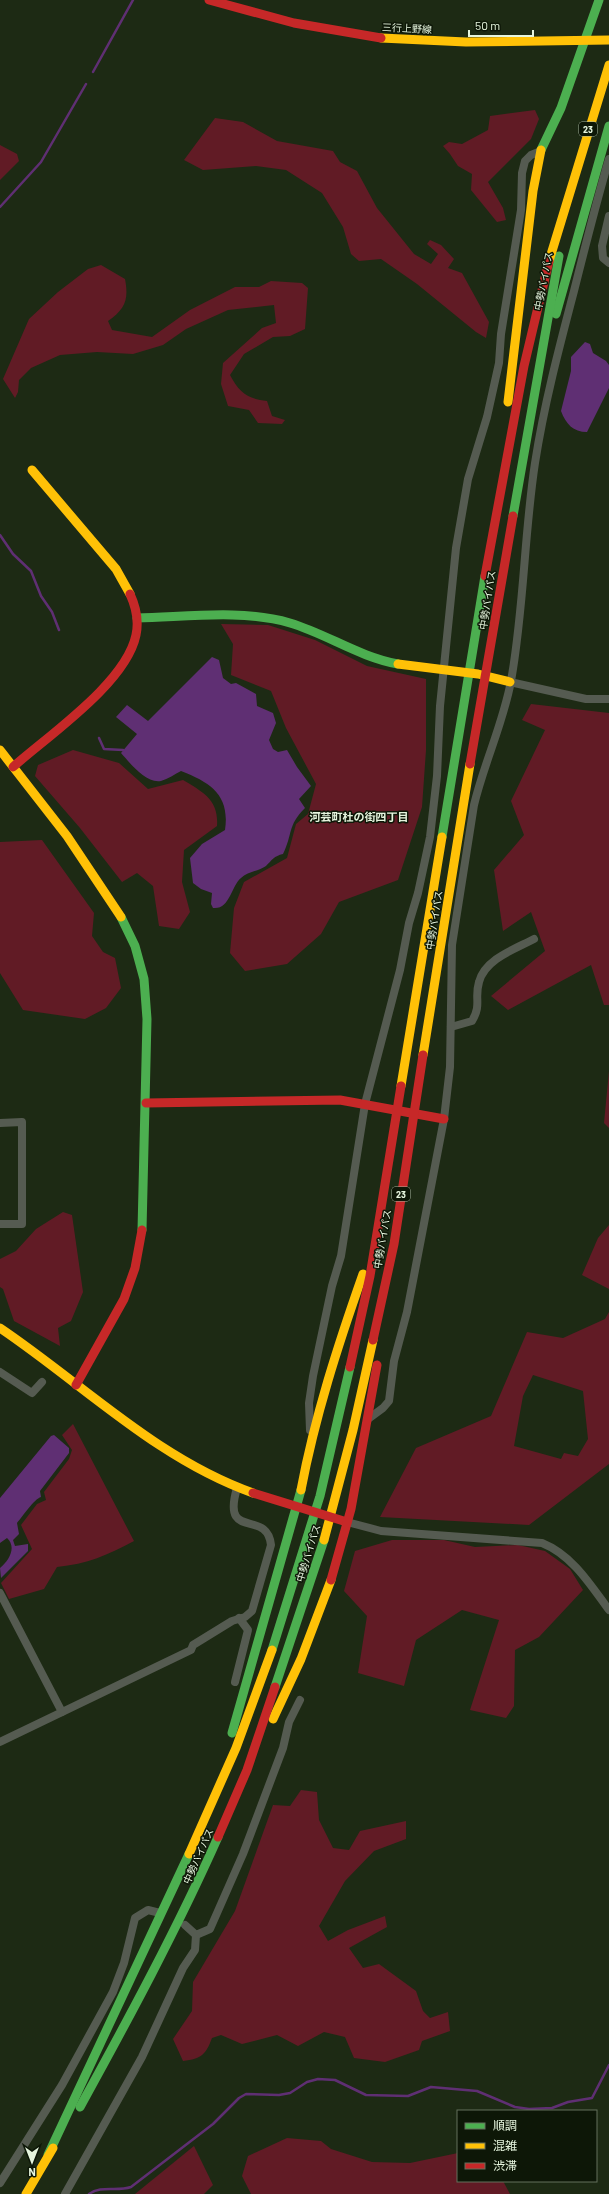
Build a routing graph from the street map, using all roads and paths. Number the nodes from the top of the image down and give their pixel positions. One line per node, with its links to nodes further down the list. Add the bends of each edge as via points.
1 (209, 0): 3 (main road, 三行上野線, via 302,26 382,38 452,41)
2 (599, 0): 3 (main road)
3 (585, 40): 4 (main road, 三行上野線); 7 (main road, via 561,108)
4 (609, 40)
5 (609, 65): 9 (main road, 中勢バイパス / 23)
6 (609, 126): 12 (main road, via 556,314)
7 (541, 151): 14 (main road, via 518,303); 16 (street, via 528,158 522,172 521,210 501,334 499,363 487,417 468,479 456,548)
8 (609, 159): 17 (street, via 594,206 543,416 529,515 518,633)
9 (574, 177): 12 (main road, 中勢バイパス / 23); 14 (main road, 中勢バイパス / 23, via 543,281)
10 (609, 216): 11 (street, via 602,246 603,258)
11 (609, 263)
12 (530, 418): 29 (main road, 中勢バイパス / 23, via 458,832)
13 (32, 470): 15 (main road, via 116,569 126,585)
14 (496, 508): 28 (main road, 中勢バイパス / 23)
15 (137, 618): 16 (main road, via 273,619 306,628 382,661); 20 (main road, via 137,632 130,650 112,679)
16 (448, 670): 17 (main road); 24 (street, via 430,836)
17 (509, 681): 18 (street, via 586,699); 22 (street, via 503,714 478,784 474,805 452,944)
18 (609, 699)
19 (0, 750): 20 (main road)
20 (13, 767): 23 (main road, via 67,836 122,918 135,946 146,998)
21 (534, 939): 22 (street, via 486,967 479,982 478,1011 472,1021)
22 (451, 1027): 25 (street, via 450,1067)
23 (146, 1104): 24 (main road, via 340,1100); 33 (main road, via 143,1224 135,1268 124,1299)
24 (369, 1105): 25 (main road); 35 (street, via 341,1256 332,1286 311,1389)
25 (442, 1119): 34 (street, via 407,1312 394,1361 389,1401)
26 (0, 1123): 27 (street, via 22,1122 22,1224)
27 (0, 1224)
28 (376, 1235): 35 (main road, via 335,1353); 47 (main road, 中勢バイパス / 23, via 370,1276 337,1428 310,1530 256,1695)
29 (394, 1244): 34 (main road, via 389,1301); 46 (main road, 中勢バイパス / 23, via 353,1430 325,1535 292,1641)
30 (0, 1328): 33 (main road)
31 (0, 1372): 32 (street, via 32,1393)
32 (42, 1382)
33 (76, 1385): 36 (main road, via 183,1461)
34 (367, 1419): 38 (main road)
35 (310, 1443): 37 (main road)
36 (237, 1488): 37 (main road); 41 (street, via 233,1506 235,1515 243,1523 262,1528 268,1534 271,1545 252,1611)
37 (297, 1508): 38 (main road); 47 (main road, via 237,1719)
38 (347, 1522): 40 (street, via 381,1531 542,1542 570,1560); 46 (main road, via 339,1555 310,1636 283,1700)
39 (0, 1593): 44 (street)
40 (609, 1610)
41 (239, 1618): 42 (street, via 248,1630); 44 (street, via 193,1645 191,1650)
42 (235, 1682)
43 (300, 1700): 50 (street, via 289,1722 281,1753 210,1929)
44 (62, 1712): 45 (street)
45 (0, 1742)
46 (247, 1770): 51 (main road, 中勢バイパス / 23, via 207,1864 135,2007 87,2096)
47 (201, 1828): 51 (main road, 中勢バイパス / 23, via 163,1914)
48 (160, 1913): 52 (street, via 148,1910 135,1918 126,1956 113,1992 62,2085)
49 (185, 1924): 50 (street)
50 (196, 1935): 54 (street, via 195,1950 183,1968 142,2057)
51 (48, 2155): 53 (main road, 中勢バイパス / 23)
52 (0, 2183)
53 (26, 2194)
54 (65, 2194)

